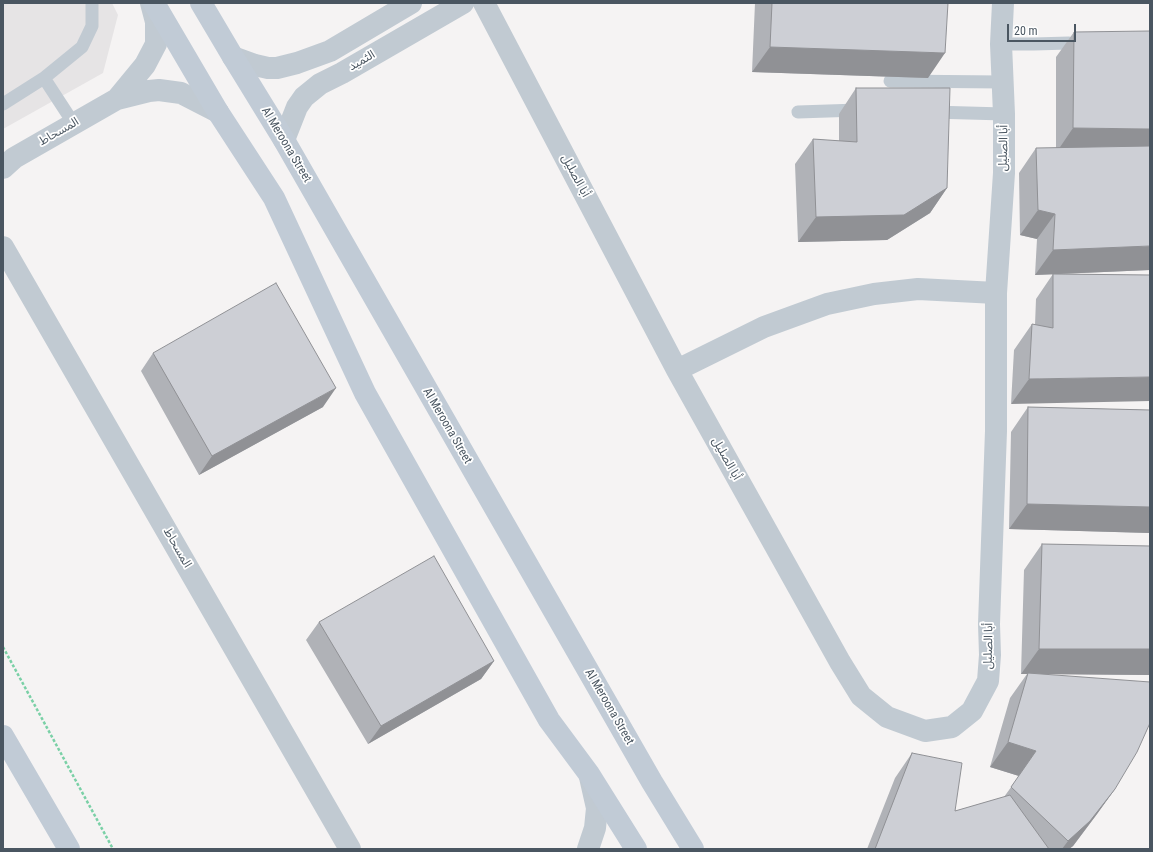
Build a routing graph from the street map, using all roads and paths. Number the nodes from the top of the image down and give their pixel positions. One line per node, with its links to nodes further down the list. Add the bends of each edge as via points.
1 (92, 3): 12 (lane, via 92,26 82,47)
2 (151, 3): 15 (street, المسحاط, via 156,22 156,44 145,65)
3 (154, 3): 19 (street)
4 (202, 3): 11 (street, Al Meroona Street)
5 (411, 3): 11 (street, الثميد, via 330,51 292,64 268,68)
6 (463, 3): 23 (street, الثميد, via 320,84 304,96)
7 (484, 3): 27 (street, أبا الصليل)
8 (1003, 3): 10 (street, أبا الصليل)
9 (1069, 43): 10 (lane)
10 (1000, 44): 14 (street, أبا الصليل)
11 (232, 57): 23 (street, Al Meroona Street)
12 (44, 78): 16 (lane); 22 (lane)
13 (890, 81): 14 (lane)
14 (1002, 82): 21 (street, أبا الصليل)
15 (117, 99): 19 (street, المسحاط, via 159,90 181,93); 22 (street, المسحاط)
16 (3, 104)
17 (870, 110): 20 (lane)
18 (918, 111): 21 (lane)
19 (218, 112): 30 (street, via 274,198 372,407 549,720)
20 (798, 112)
21 (1004, 114): 26 (street, أبا الصليل, via 1011,172)
22 (74, 124): 24 (street, المسحاط, via 14,158)
23 (284, 140): 36 (street, Al Meroona Street, via 648,775)
24 (3, 168)
25 (3, 247): 33 (street, المسحاط)
26 (996, 293): 27 (street, via 918,289 874,294 828,304 764,327); 27 (street, أبا الصليل, via 1004,431 989,624 988,681 972,711 952,727 925,731 887,717 861,696)
27 (677, 370)
28 (3, 647): 32 (path)
29 (3, 736): 31 (street)
30 (589, 774): 34 (street, via 597,808 595,828); 35 (street)
31 (69, 849)
32 (113, 849)
33 (350, 849)
34 (588, 849)
35 (636, 849)
36 (693, 849)

